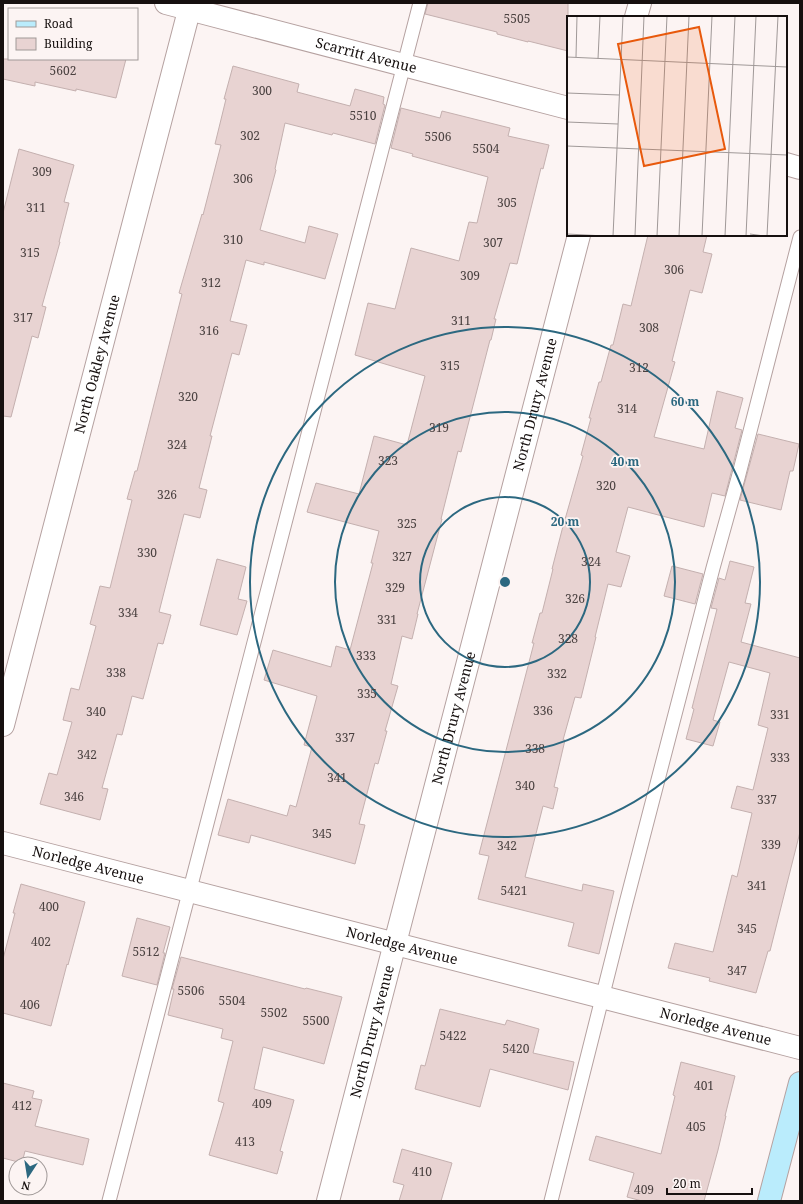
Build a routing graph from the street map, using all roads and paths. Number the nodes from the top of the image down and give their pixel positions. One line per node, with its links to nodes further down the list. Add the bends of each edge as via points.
1 (166, 3): 4 (street, Scarritt Avenue)
2 (420, 3): 6 (lane)
3 (640, 3): 5 (street)
4 (190, 6): 6 (street, Scarritt Avenue); 12 (street, North Oakley Avenue)
5 (636, 16)
6 (404, 65): 7 (street, Scarritt Avenue); 14 (lane)
7 (567, 108)
8 (787, 164): 9 (street)
9 (800, 168)
10 (580, 236): 15 (street, North Drury Avenue)
11 (800, 237): 16 (lane)
12 (3, 725)
13 (3, 843): 14 (street, Norledge Avenue)
14 (191, 891): 15 (street, Norledge Avenue); 19 (lane)
15 (395, 944): 16 (street, Norledge Avenue); 20 (street, North Drury Avenue)
16 (602, 998): 17 (street, Norledge Avenue); 21 (lane)
17 (800, 1048)
18 (800, 1082): 22 (street)
19 (110, 1201)
20 (328, 1201)
21 (551, 1201)
22 (769, 1201)

